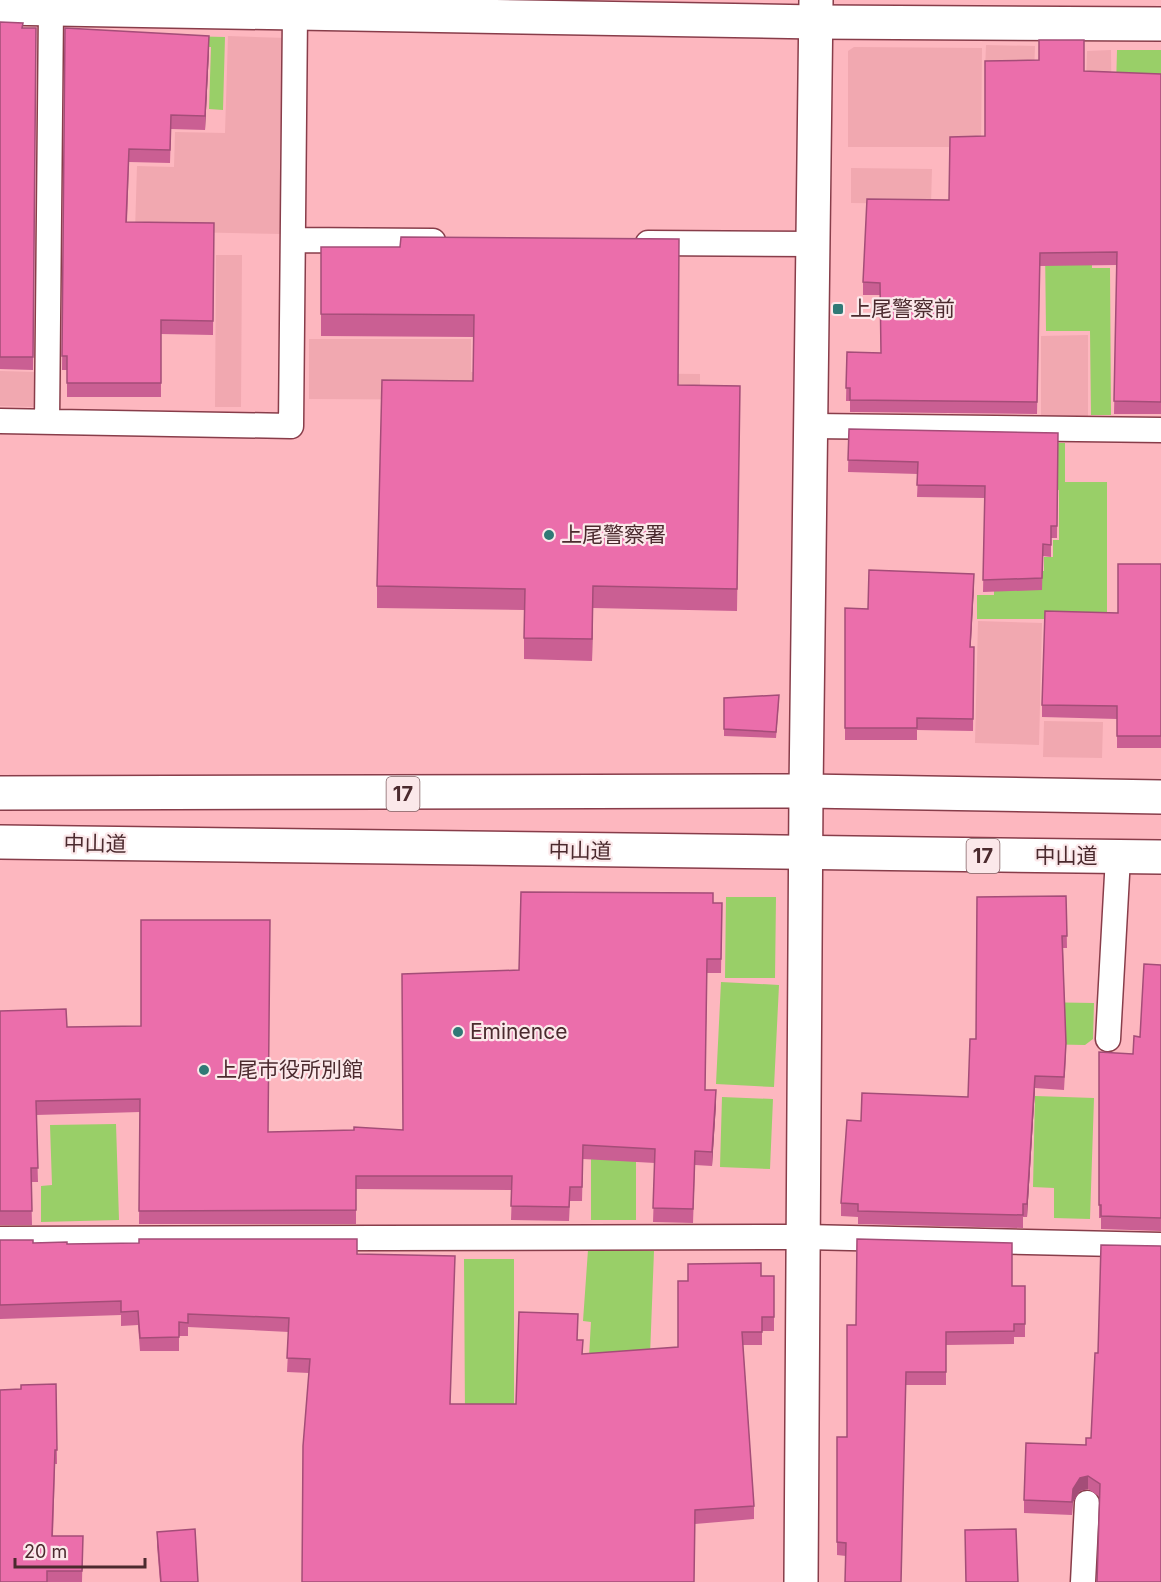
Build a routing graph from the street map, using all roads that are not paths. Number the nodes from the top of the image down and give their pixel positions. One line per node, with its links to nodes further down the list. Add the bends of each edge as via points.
1 (0, 8): 2 (main road)
2 (51, 9): 4 (main road); 11 (lane)
3 (816, 11): 4 (main road); 5 (main road); 9 (main road)
4 (295, 14): 6 (lane)
5 (1161, 24)
6 (293, 240): 7 (lane); 11 (lane, via 291,426)
7 (459, 241)
8 (624, 243): 9 (lane)
9 (814, 244): 12 (main road)
10 (0, 421): 11 (lane)
11 (47, 422)
12 (812, 426): 13 (lane); 14 (main road)
13 (1161, 430)
14 (806, 791): 15 (main road, 17); 16 (main road, 17); 18 (main road)
15 (0, 793)
16 (1161, 797)
17 (0, 842): 18 (main road, 中山道 / 17)
18 (805, 854): 19 (main road, 中山道 / 17); 22 (main road)
19 (1118, 857): 20 (main road, 中山道 / 17); 21 (lane)
20 (1161, 857)
21 (1108, 1039)
22 (805, 1237): 23 (lane); 24 (lane); 26 (main road)
23 (0, 1239)
24 (1161, 1245)
25 (1087, 1503): 27 (lane)
26 (801, 1582)
27 (1083, 1582)

